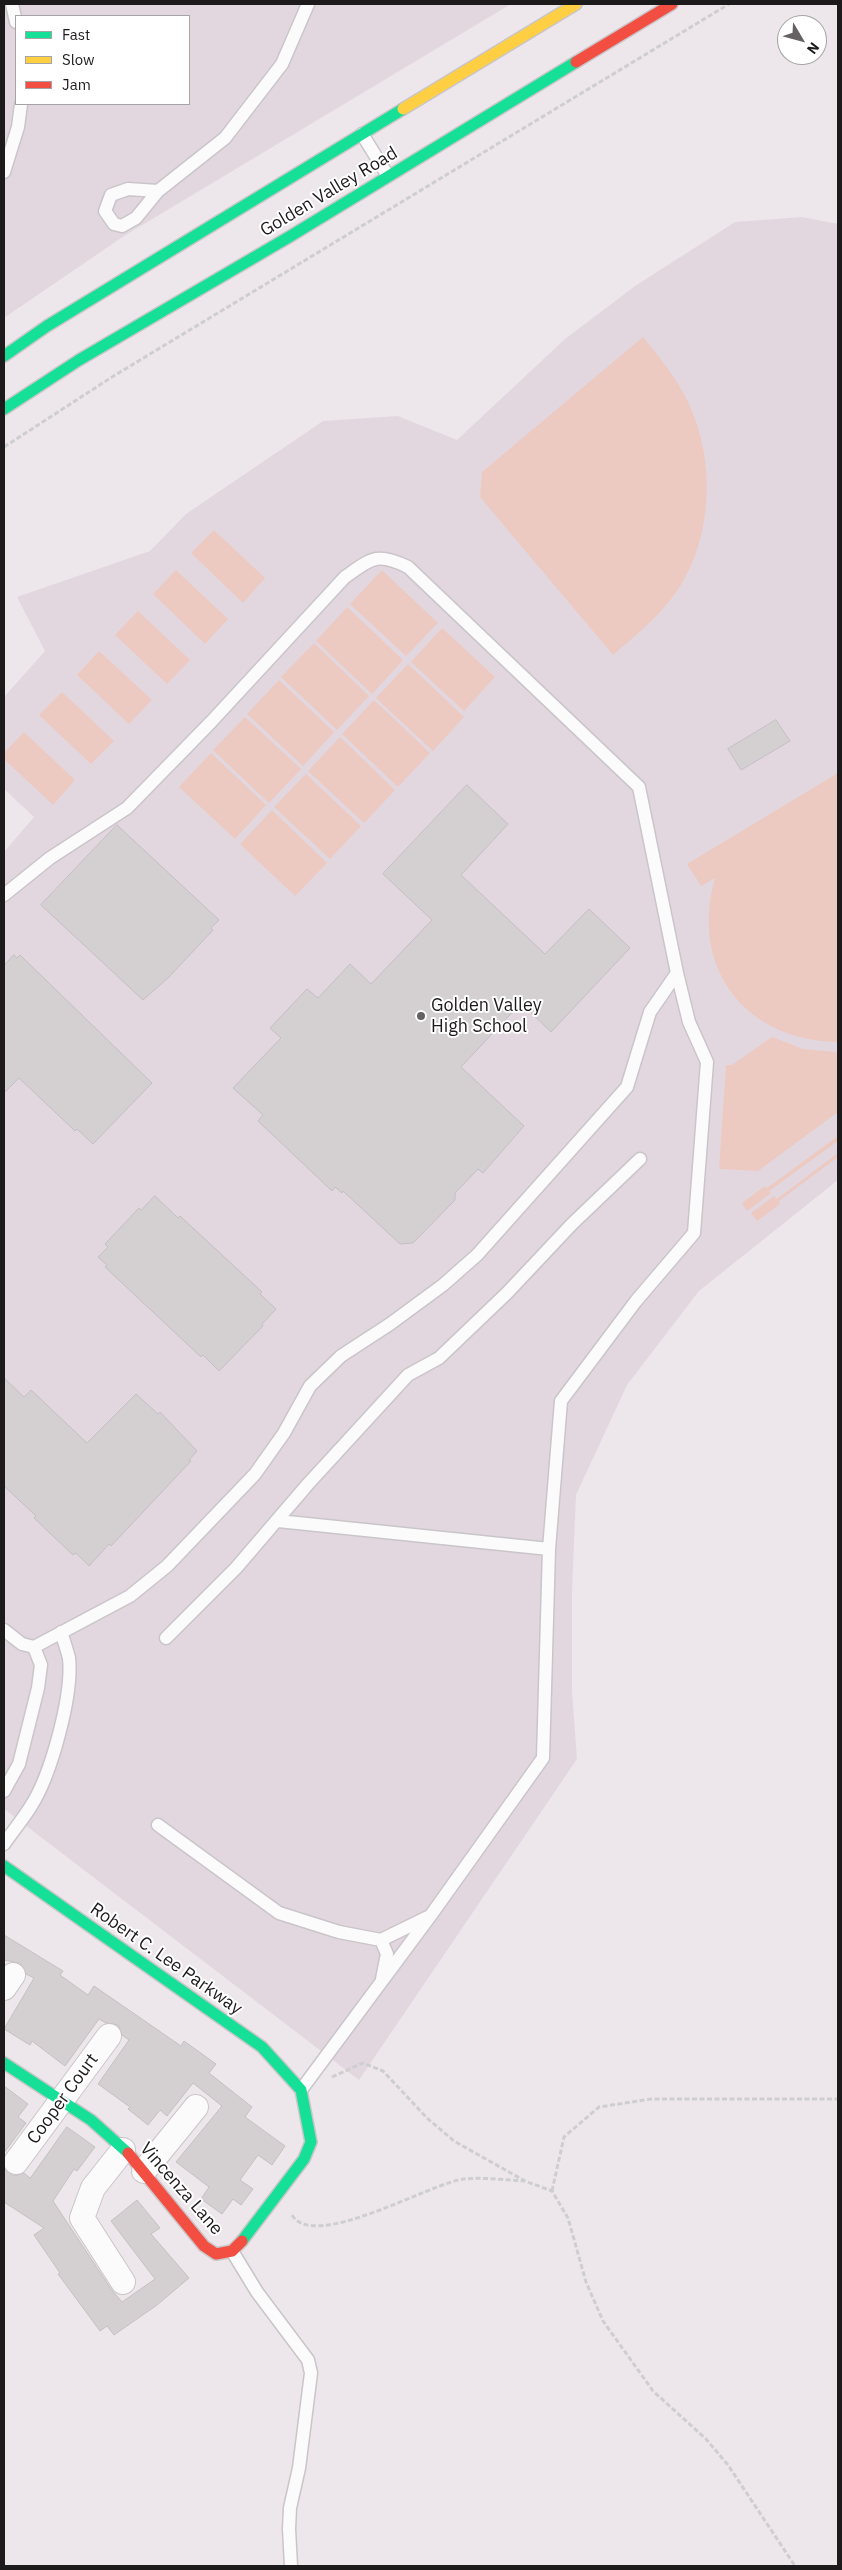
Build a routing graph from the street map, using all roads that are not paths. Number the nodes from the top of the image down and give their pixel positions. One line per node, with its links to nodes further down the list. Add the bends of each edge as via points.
1 (12, 4): 5 (lane)
2 (308, 4): 10 (lane, via 282,64 225,138)
3 (576, 4): 7 (main road, Golden Valley Road)
4 (672, 4): 9 (main road, Golden Valley Road)
5 (15, 18)
6 (21, 105): 8 (lane, via 18,127)
7 (362, 134): 9 (lane); 11 (main road, Golden Valley Road, via 55,321)
8 (4, 172)
9 (388, 176): 12 (main road, Golden Valley Road, via 78,360)
10 (158, 191)
11 (4, 356)
12 (4, 410)
13 (4, 895): 14 (lane, via 50,858 127,808 345,577 369,560 390,558 408,567 639,787)
14 (677, 973): 17 (lane, via 689,1022 707,1062 694,1233 636,1301 561,1401); 19 (lane, via 650,1012 627,1086 476,1255 428,1296 341,1356 310,1386 284,1433 255,1474 167,1566 130,1596)
15 (640, 1159): 16 (lane, via 439,1358 408,1375)
16 (278, 1521): 17 (lane); 20 (lane)
17 (549, 1549): 26 (lane, via 543,1758)
18 (4, 1630): 21 (lane, via 22,1644)
19 (61, 1632): 21 (lane); 24 (lane, via 69,1658 69,1676 49,1769 31,1806)
20 (166, 1638)
21 (34, 1647): 22 (lane, via 41,1665 38,1688 19,1764)
22 (4, 1791)
23 (158, 1825): 27 (lane, via 279,1913 339,1932)
24 (4, 1844)
25 (4, 1866): 31 (main road, Robert C. Lee Parkway, via 262,2048)
26 (431, 1915): 27 (lane); 28 (lane)
27 (381, 1940): 28 (lane, via 387,1954)
28 (382, 1981): 31 (lane)
29 (109, 2036): 32 (street, Cooper Court)
30 (4, 2063): 32 (main road, Vincenza Lane)
31 (301, 2090): 37 (main road, Vincenza Lane, via 311,2142 304,2159 247,2236)
32 (64, 2100): 34 (main road, Vincenza Lane, via 104,2130); 35 (street, Cooper Court)
33 (196, 2107): 36 (street)
34 (123, 2150): 36 (main road, Vincenza Lane); 38 (street, via 93,2188 82,2218)
35 (16, 2162)
36 (144, 2171): 37 (main road, Vincenza Lane, via 204,2246 216,2254)
37 (232, 2251): 39 (lane, via 257,2292 308,2360 311,2373 299,2468 290,2508 288,2529)
38 (123, 2282)
39 (292, 2566)

